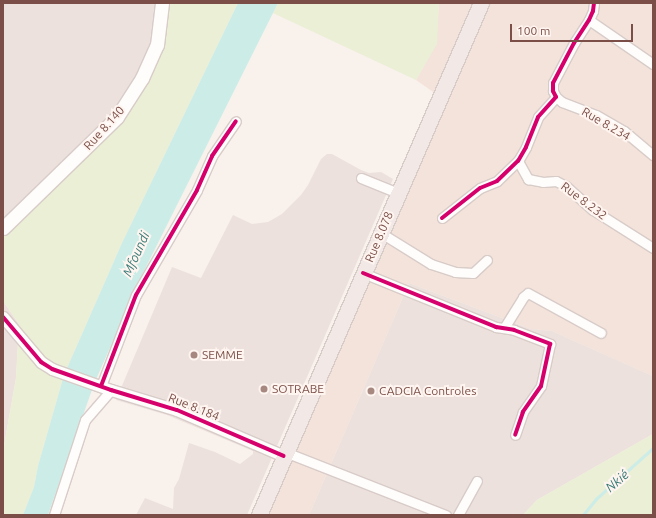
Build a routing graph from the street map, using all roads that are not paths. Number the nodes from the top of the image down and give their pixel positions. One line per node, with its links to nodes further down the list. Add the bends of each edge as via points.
1 (162, 3): 13 (main road, Rue 8.140, via 157,45 142,78 117,117)
2 (481, 3): 11 (highway, Rue 8.078)
3 (594, 3): 4 (street)
4 (589, 20): 5 (street); 6 (street, via 553,83)
5 (652, 61)
6 (556, 97): 8 (street, Rue 8.234, via 624,131); 9 (street, via 538,117)
7 (236, 121): 21 (street, via 212,156 197,190 136,295)
8 (653, 155)
9 (518, 161): 12 (street, via 496,181 480,188); 15 (street, Rue 8.232, via 528,179 542,182 556,180 593,210)
10 (361, 178): 11 (street)
11 (398, 193): 14 (highway, Rue 8.078)
12 (442, 218)
13 (3, 228)
14 (381, 233): 16 (street, via 432,264 455,272 473,273); 17 (highway, Rue 8.078)
15 (653, 248)
16 (487, 260)
17 (363, 273): 19 (street); 23 (highway, Rue 8.078)
18 (3, 317): 21 (street, Rue 8.184, via 41,362 64,375)
19 (504, 328): 20 (street, via 528,293); 22 (street, via 550,344 541,386 523,412)
20 (601, 333)
21 (102, 387): 23 (street, Rue 8.184, via 177,410); 25 (street, via 85,420)
22 (515, 435)
23 (284, 454): 26 (highway, Rue 8.078); 27 (street)
24 (477, 482): 28 (street)
25 (54, 515)
26 (259, 515)
27 (446, 515)
28 (458, 515)

